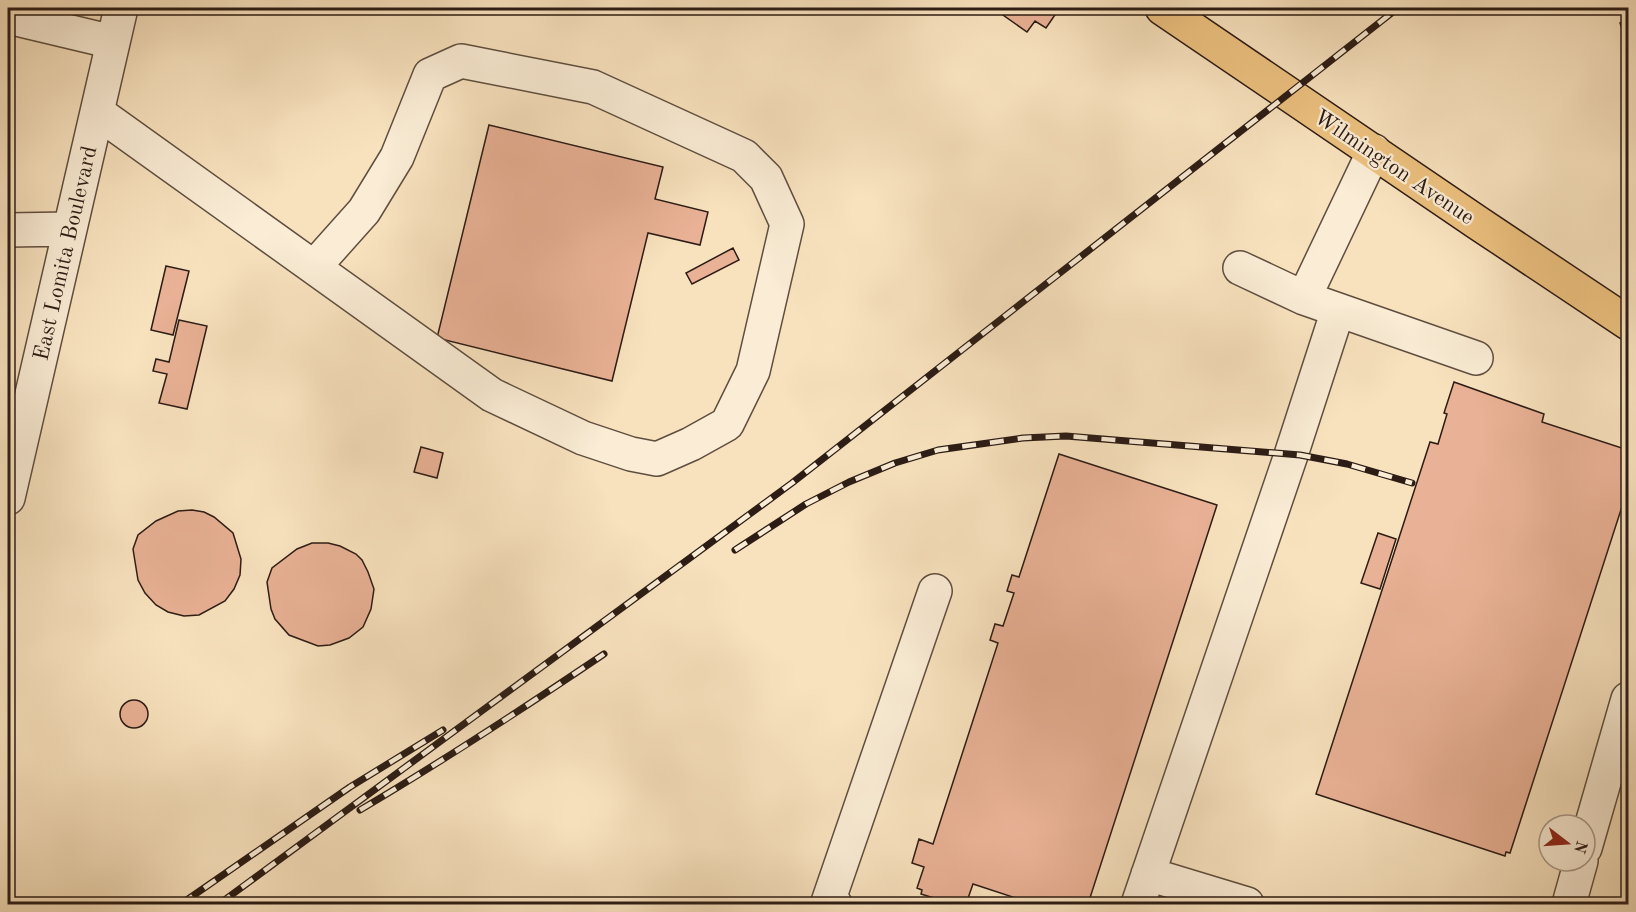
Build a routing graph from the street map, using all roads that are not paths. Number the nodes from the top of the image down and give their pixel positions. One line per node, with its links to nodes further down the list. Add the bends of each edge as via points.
1 (121, 8): 4 (street, East Lomita Boulevard)
2 (1162, 8): 6 (main road, Wilmington Avenue)
3 (8, 17): 4 (street)
4 (112, 42): 5 (street, East Lomita Boulevard)
5 (97, 112): 7 (street, East Lomita Boulevard); 9 (street)
6 (1374, 151): 11 (street); 13 (main road, Wilmington Avenue)
7 (69, 229): 8 (street); 15 (street, East Lomita Boulevard)
8 (8, 230)
9 (314, 267): 9 (street, via 492,395 583,438 657,459 727,424 753,371 787,224 766,178 744,156 593,87 461,61 430,75 397,157 363,211)
10 (1240, 268): 11 (street)
11 (1304, 298): 12 (street)
12 (1338, 310): 14 (street); 20 (street)
13 (1629, 323)
14 (1476, 358)
15 (8, 498)
16 (935, 591): 21 (street, via 828,902)
17 (1629, 699): 18 (street)
18 (1595, 813)
19 (1578, 873): 24 (street)
20 (1148, 874): 22 (street); 23 (street)
21 (836, 904)
22 (1138, 904)
23 (1247, 904)
24 (1569, 904)

